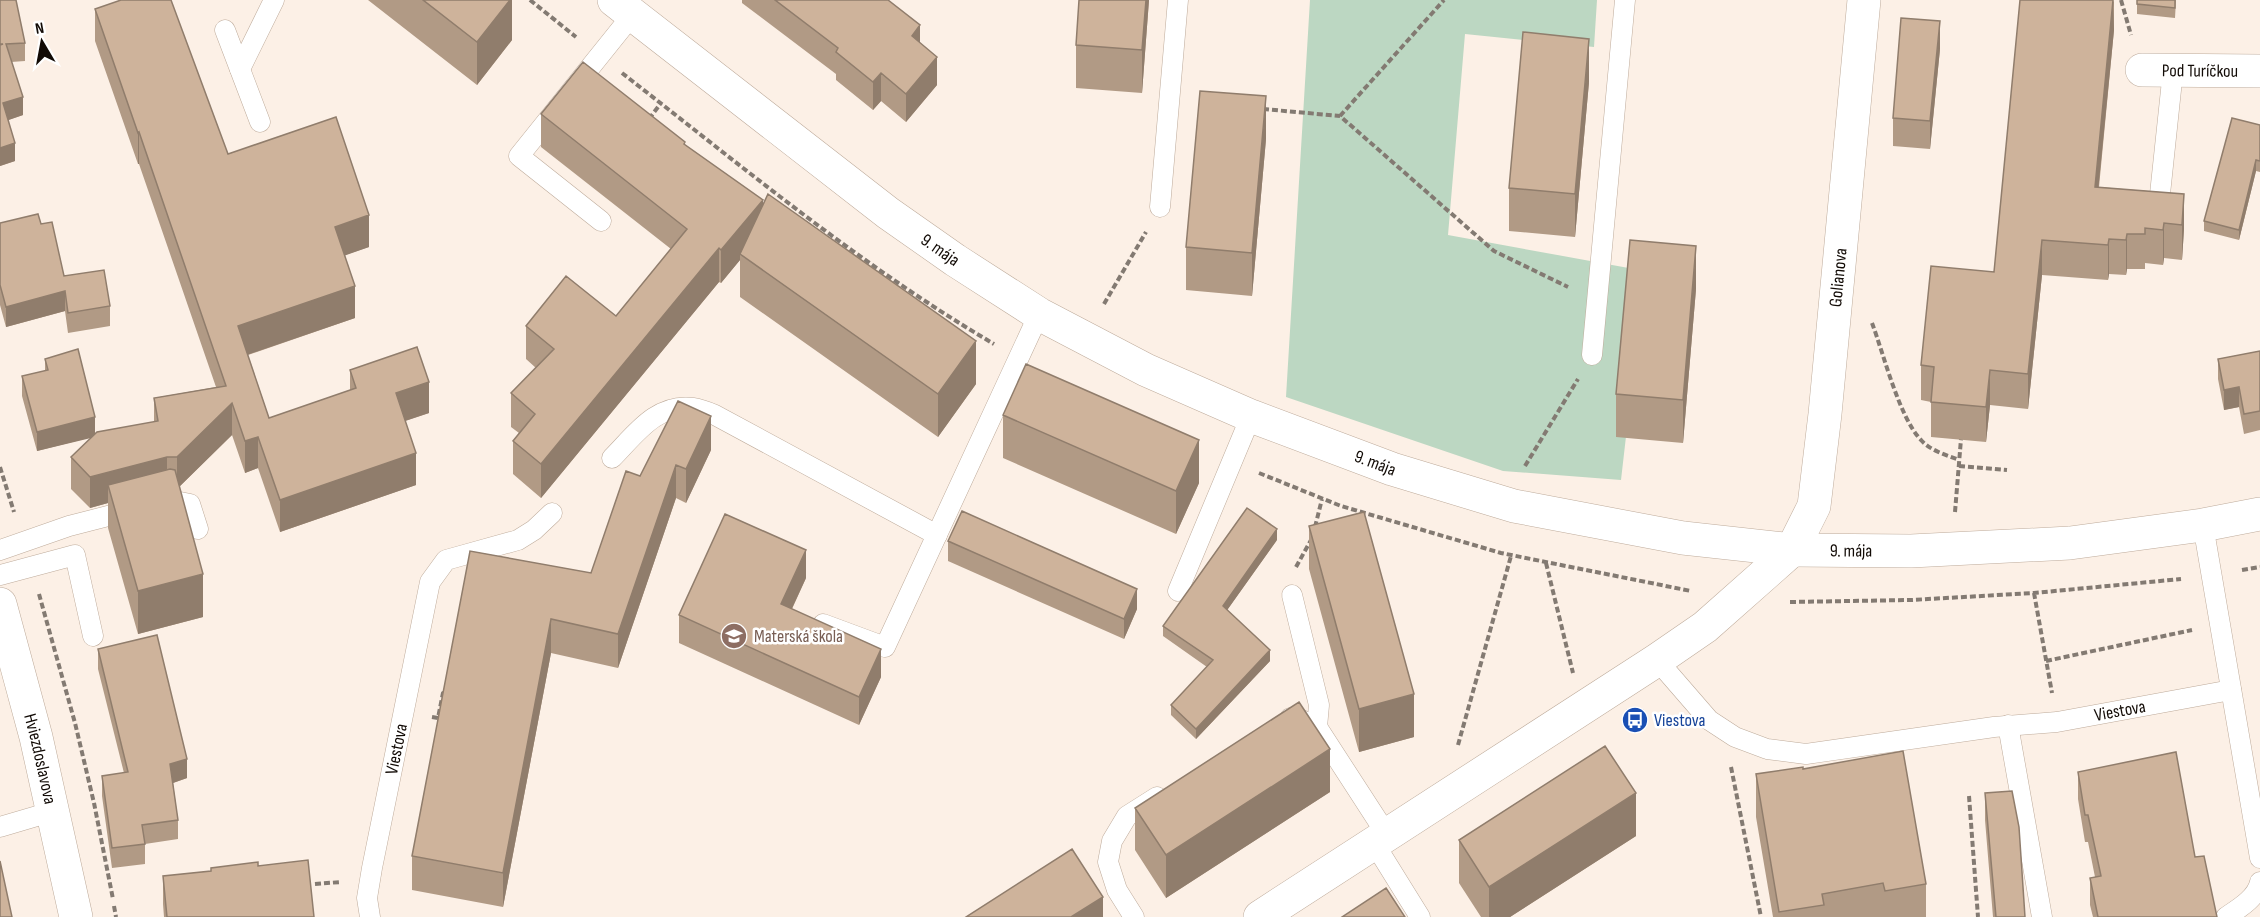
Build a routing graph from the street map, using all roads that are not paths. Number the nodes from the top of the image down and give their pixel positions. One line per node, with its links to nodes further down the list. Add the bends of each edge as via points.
1 (274, 0): 7 (lane)
2 (1178, 0): 12 (lane)
3 (1624, 0): 15 (lane)
4 (1864, 0): 23 (main road, Golianova, via 1814,506)
5 (623, 7): 13 (lane, via 519,156); 14 (main road, 9. mája, via 888,213)
6 (225, 30): 7 (lane)
7 (240, 69): 10 (lane)
8 (2158, 71): 9 (main road, Pod Turíčkou); 11 (lane)
9 (2260, 71)
10 (260, 122)
11 (2160, 194)
12 (1160, 207)
13 (601, 221)
14 (1039, 314): 16 (main road, 9. mája, via 1146,370); 22 (lane)
15 (1592, 355)
16 (1251, 417): 23 (main road, 9. mája, via 1392,469 1514,506 1683,538); 26 (lane)
17 (612, 458): 22 (lane, via 653,416 670,409 692,408 716,415)
18 (552, 513): 43 (lane, Viestova, via 518,540 446,560 430,582 372,868 367,898)
19 (2260, 514): 20 (main road, 9. mája)
20 (2203, 525): 23 (main road, 9. mája, via 2070,543 1911,551); 32 (lane)
21 (198, 529): 24 (lane, via 190,504 170,500 69,525)
22 (937, 535): 29 (lane, via 885,647)
23 (1792, 549): 31 (main road, via 1705,627)
24 (0, 550)
25 (0, 575): 30 (lane, via 75,555)
26 (1178, 591)
27 (1292, 595): 35 (lane, via 1319,705)
28 (0, 604): 37 (main road, Hviezdoslavova)
29 (824, 624)
30 (93, 636)
31 (1658, 660): 34 (lane, Viestova, via 1709,720 1736,737 1767,749 1806,754); 39 (main road)
32 (2231, 690): 34 (lane, Viestova, via 2056,722); 40 (lane)
33 (1273, 723): 35 (lane, via 1295,717)
34 (2008, 726): 47 (lane)
35 (1317, 728): 39 (lane)
36 (1175, 785): 44 (lane, via 1126,816 1112,841 1108,862 1117,890)
37 (54, 811): 38 (lane); 42 (main road, Hviezdoslavova)
38 (0, 827)
39 (1380, 839): 45 (main road); 46 (lane)
40 (2260, 858)
41 (2260, 882): 48 (lane, via 2245,904)
42 (76, 917)
43 (370, 917)
44 (1134, 917)
45 (1260, 917)
46 (1420, 917)
47 (2042, 917)
48 (2226, 917)

